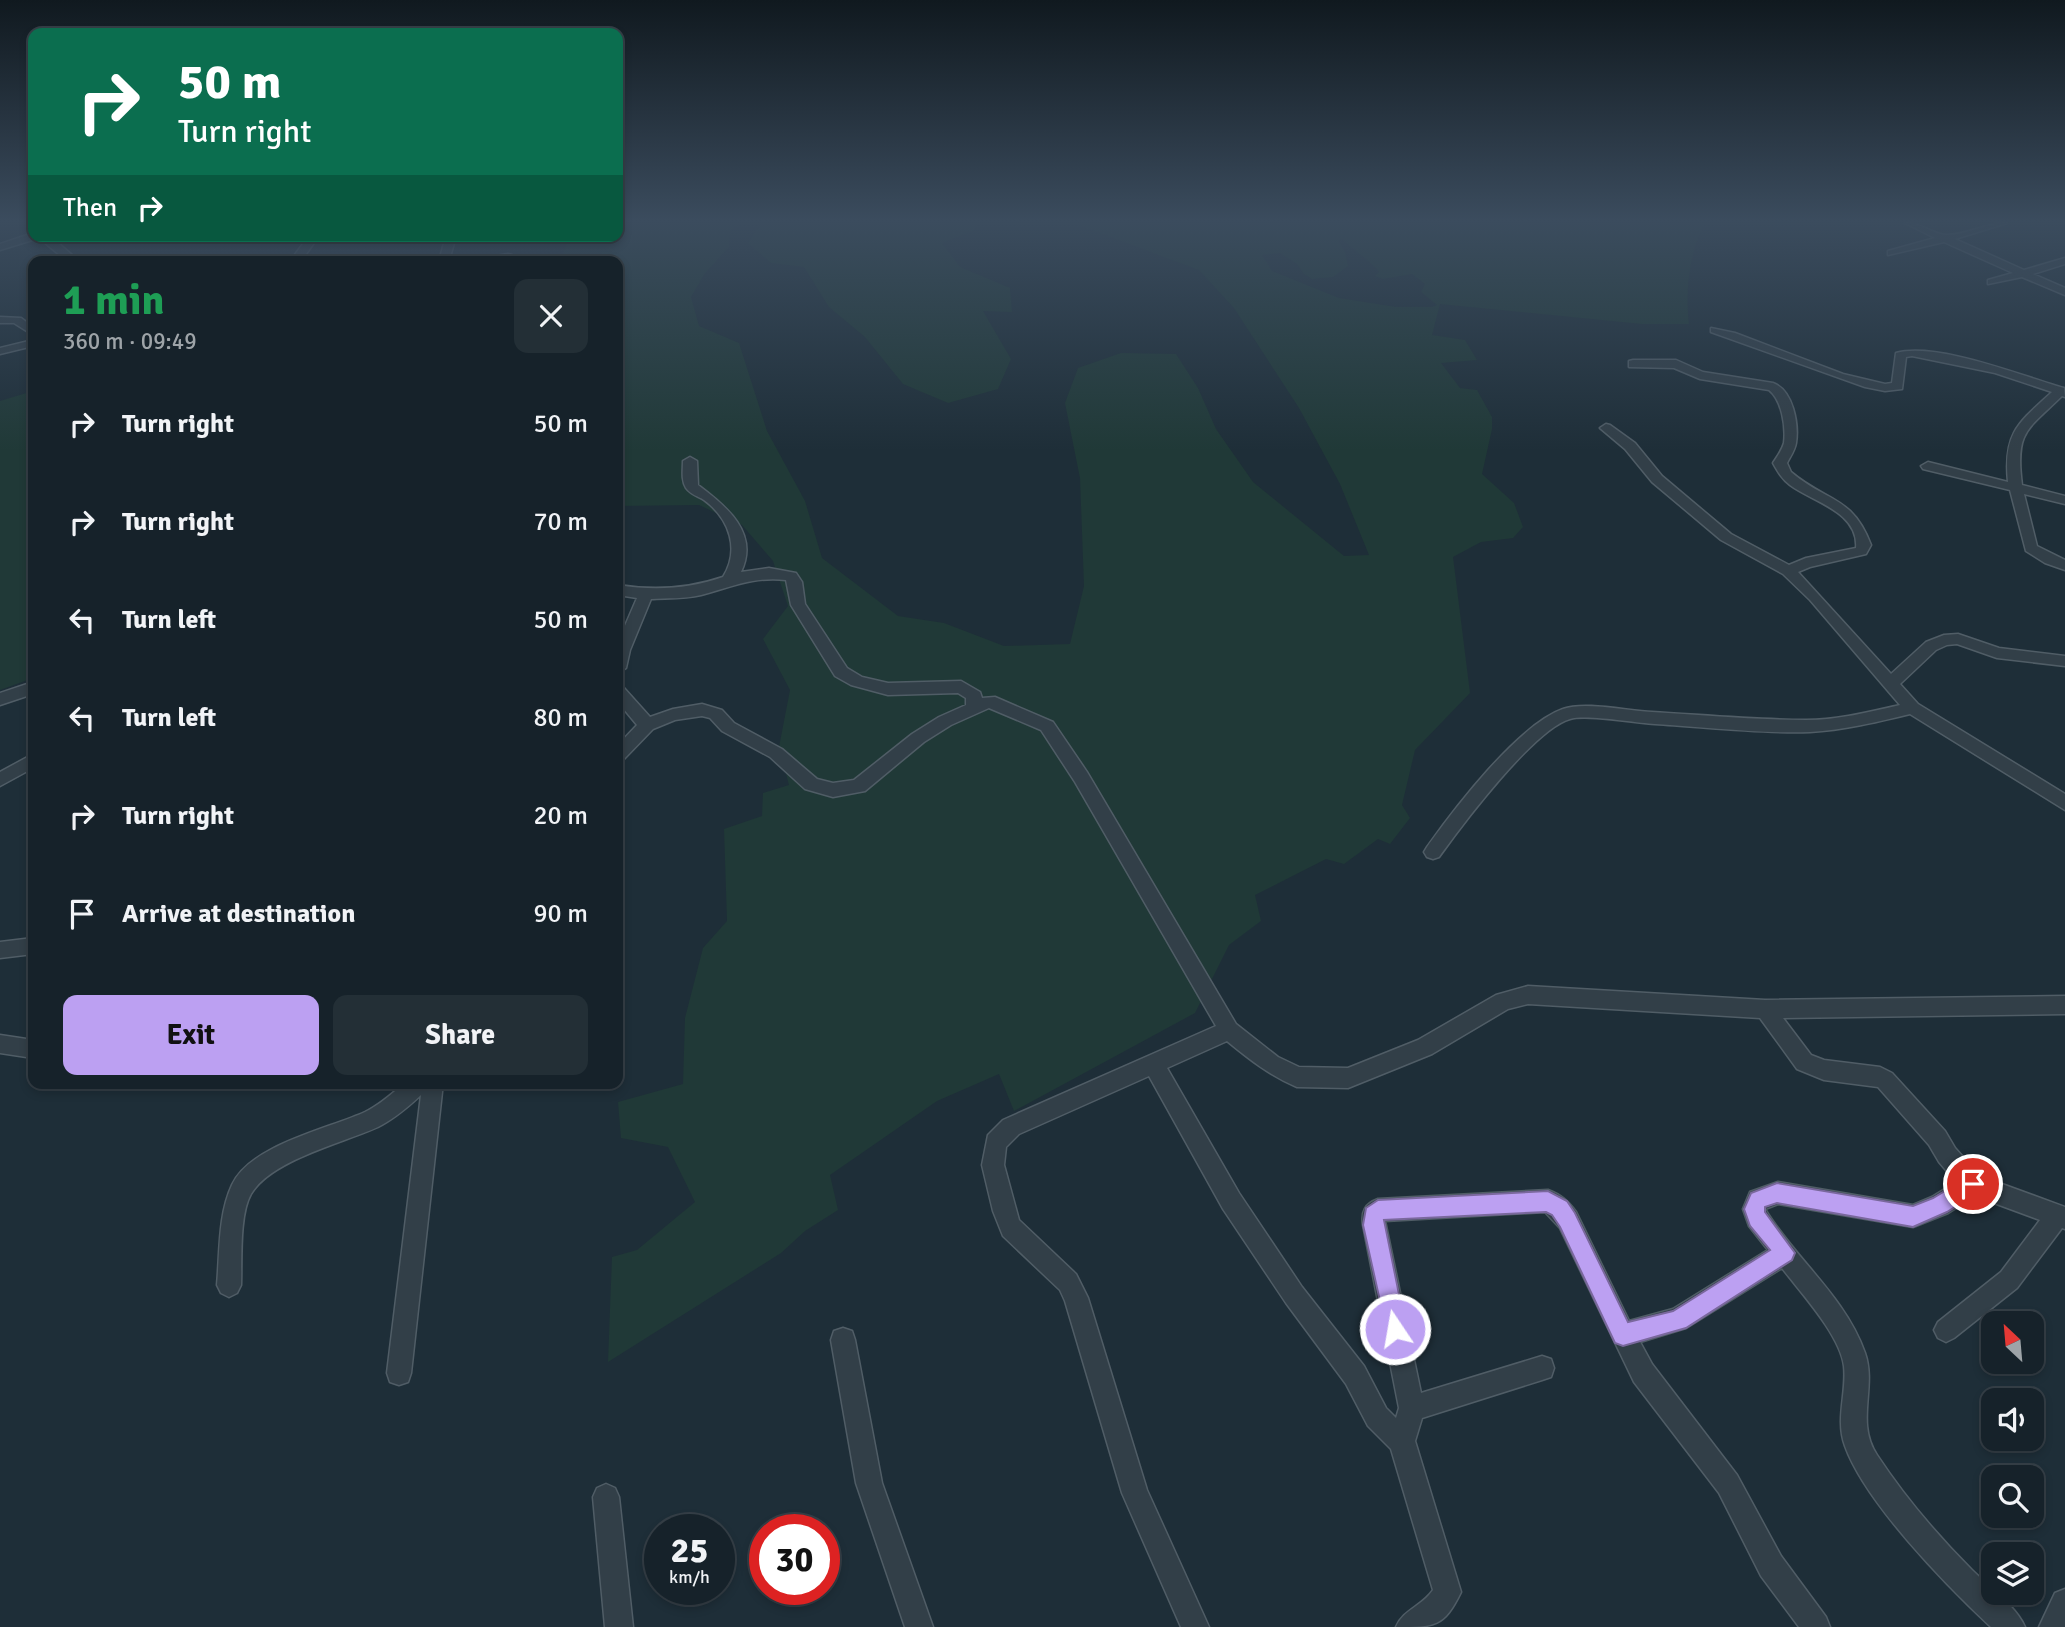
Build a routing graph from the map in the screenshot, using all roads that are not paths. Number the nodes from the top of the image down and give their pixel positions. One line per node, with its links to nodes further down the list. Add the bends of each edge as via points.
1 (0, 320): 2 (street)
2 (22, 322): 3 (street); 4 (street)
3 (28, 327)
4 (0, 329)
5 (1715, 330): 9 (street, via 1834,375 1887,389 1898,386 1900,355 1912,352 1998,370)
6 (28, 344): 7 (street)
7 (0, 351)
8 (1633, 364): 16 (street, via 1676,364 1700,375 1779,390 1788,409 1790,444 1780,463 1782,471 1849,514 1864,545 1861,551)
9 (2062, 392): 13 (street, via 2023,425 2017,439)
10 (1606, 428): 16 (street, via 1726,537)
11 (690, 461): 17 (street, via 693,487 712,499 736,530 740,565)
12 (1928, 466): 13 (street)
13 (2015, 488): 14 (street); 15 (street, via 2031,548)
14 (2065, 500)
15 (2065, 565)
16 (1788, 571): 22 (street)
17 (729, 580): 19 (street, via 697,591); 26 (street, via 769,573 791,576 798,606 841,672 888,689 961,687 974,696)
18 (623, 591): 19 (street)
19 (646, 595): 20 (street)
20 (623, 648)
21 (2065, 661): 22 (street, via 1997,653 1958,639 1944,640 1931,646)
22 (1891, 683): 27 (street)
23 (28, 690): 25 (street)
24 (623, 698): 28 (street)
25 (0, 699)
26 (974, 708): 28 (street, via 918,738 859,786 833,790 811,784 776,753 728,727 716,713 702,710 673,715); 38 (street, via 989,701 1047,726)
27 (1913, 708): 32 (street); 33 (street, via 1808,726 1568,713 1531,738 1467,804)
28 (647, 725): 29 (street)
29 (623, 750)
30 (28, 763): 31 (street)
31 (0, 780)
32 (2065, 803)
33 (1433, 852)
34 (28, 947): 35 (street)
35 (0, 950)
36 (2065, 1005): 37 (street)
37 (1765, 1009): 38 (street, via 1528,995 1503,1001 1425,1047 1349,1079 1297,1077 1270,1064); 44 (street, via 1804,1062 1885,1080)
38 (1229, 1030): 41 (street)
39 (0, 1044): 40 (street)
40 (28, 1048)
41 (1153, 1063): 54 (street, via 1231,1201 1355,1375 1377,1417); 59 (street, via 1011,1127 996,1142 993,1165 1011,1228 1068,1282 1076,1297 1135,1493)
42 (411, 1089): 47 (street, via 375,1117 253,1174 241,1189 236,1209)
43 (432, 1089): 52 (street)
44 (1973, 1184): 45 (street); 46 (street, via 1913,1216 1777,1193 1758,1200 1754,1209 1758,1218)
45 (2062, 1216): 48 (street, via 2009,1280)
46 (1785, 1253): 49 (street, via 1678,1320); 62 (street, via 1844,1335 1856,1363 1851,1418 1857,1444 1872,1470 1923,1539)
47 (229, 1285)
48 (1946, 1330)
49 (1623, 1335): 53 (street, via 1568,1220 1548,1201 1378,1210 1373,1215 1374,1225); 61 (street, via 1643,1373 1728,1483 1771,1566)
50 (843, 1340): 58 (street, via 869,1483)
51 (1542, 1368): 53 (street)
52 (399, 1373)
53 (1412, 1408): 54 (street)
54 (1402, 1441): 60 (street, via 1447,1592 1434,1612)
55 (606, 1497): 57 (street)
56 (2065, 1603): 63 (street)
57 (619, 1627)
58 (919, 1627)
59 (1195, 1627)
60 (1410, 1627)
61 (1816, 1627)
62 (2011, 1627)
63 (2053, 1627)

